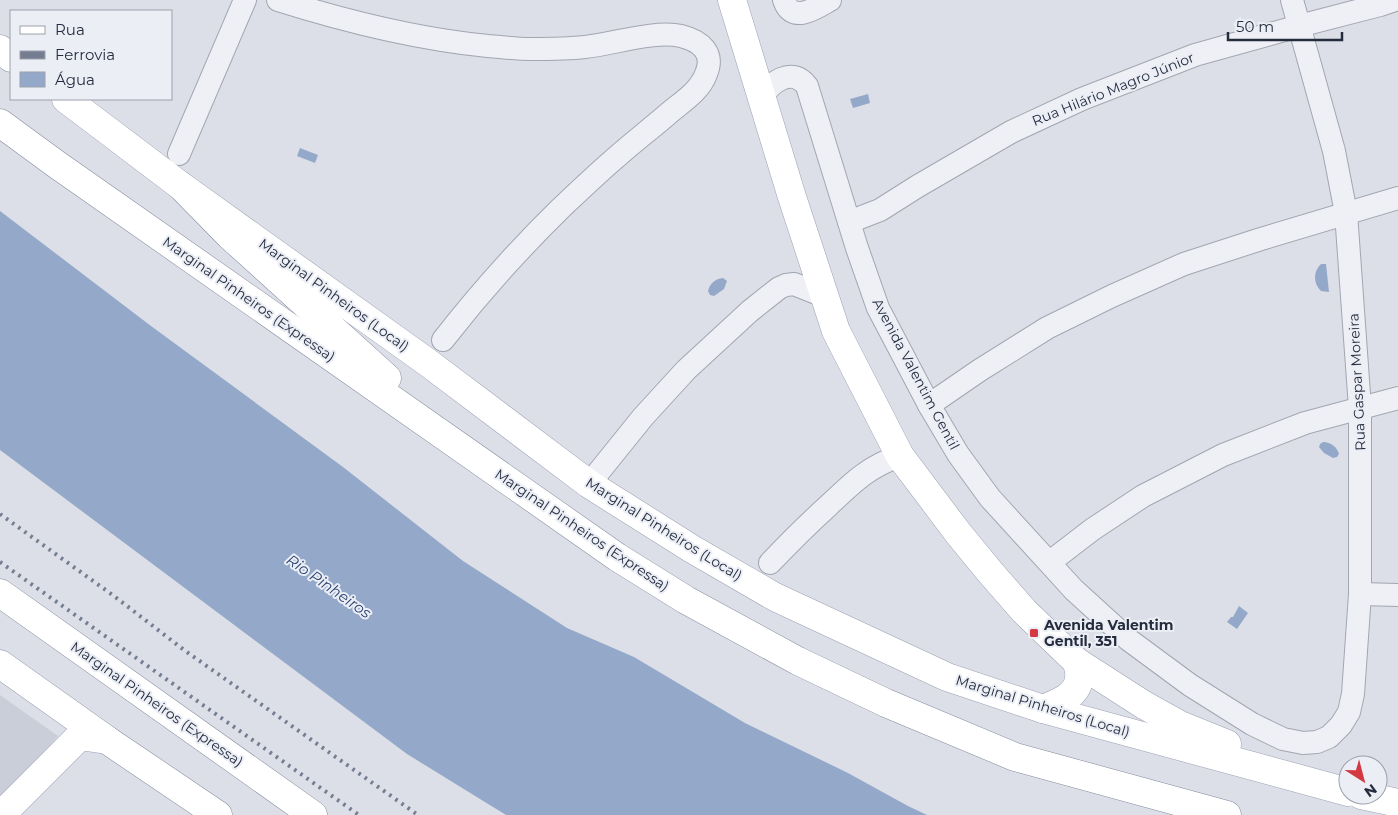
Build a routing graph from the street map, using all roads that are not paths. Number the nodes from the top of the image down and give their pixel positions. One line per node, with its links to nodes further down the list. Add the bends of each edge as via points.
1 (245, 0): 14 (street)
2 (278, 0): 20 (street, via 363,25 465,44 529,49 576,47 664,34 688,38 709,55 704,80 692,95 620,154 561,209)
3 (732, 0): 11 (main road)
4 (830, 0): 7 (street, via 809,12 799,13)
5 (1292, 0): 8 (street, Rua Gaspar Moreira)
6 (1395, 0): 8 (street, Rua Hilário Magro Júnior)
7 (785, 4)
8 (1299, 26): 17 (street, Rua Gaspar Moreira, via 1334,151); 18 (street, Rua Hilário Magro Júnior, via 1195,55 1082,99 1011,132 880,210)
9 (0, 49): 10 (main road)
10 (10, 57)
11 (761, 98): 18 (street, Avenida Valentim Gentil, via 779,80 798,77 804,81); 19 (main road)
12 (67, 100): 15 (main road, Marginal Pinheiros (Local))
13 (0, 123): 25 (main road, Marginal Pinheiros (Expressa))
14 (179, 154)
15 (181, 186): 25 (main road, via 229,235); 28 (main road, Marginal Pinheiros (Local), via 427,362)
16 (1398, 198): 17 (street)
17 (1346, 213): 22 (street, via 1184,264 1112,296 1048,328); 23 (street, Rua Gaspar Moreira)
18 (849, 222): 22 (street, Avenida Valentim Gentil, via 878,308)
19 (824, 296): 24 (main road, via 836,331); 28 (street, via 794,284 778,288 686,370)
20 (443, 340)
21 (1398, 398): 23 (street)
22 (929, 405): 29 (street, Avenida Valentim Gentil, via 958,454 990,498)
23 (1360, 408): 29 (street, via 1304,423 1223,455 1143,496); 32 (street, Rua Gaspar Moreira)
24 (884, 424): 26 (main road); 27 (street)
25 (455, 443): 44 (main road, Marginal Pinheiros (Expressa), via 617,557 686,600 798,661 886,703 1015,757)
26 (900, 456): 27 (street); 34 (main road, via 990,572)
27 (864, 473): 30 (street)
28 (589, 484): 36 (main road, Marginal Pinheiros (Local), via 775,597 947,677)
29 (1050, 562): 38 (street, Avenida Valentim Gentil, via 1074,590 1129,640 1190,686 1252,724 1283,739)
30 (770, 563)
31 (0, 593): 43 (main road, Marginal Pinheiros (Expressa))
32 (1360, 594): 33 (street); 38 (street, Rua Gaspar Moreira, via 1353,694 1348,712 1329,737)
33 (1398, 595)
34 (1077, 662): 36 (main road, via 1080,679 1077,686 1061,702); 39 (main road, via 1180,725 1216,740)
35 (0, 664): 37 (main road)
36 (1044, 709): 40 (main road, Marginal Pinheiros (Local))
37 (107, 740): 41 (main road, via 80,736); 42 (main road)
38 (1303, 743)
39 (1338, 777)
40 (1338, 789)
41 (2, 815)
42 (218, 815)
43 (313, 815)
44 (1227, 815)

